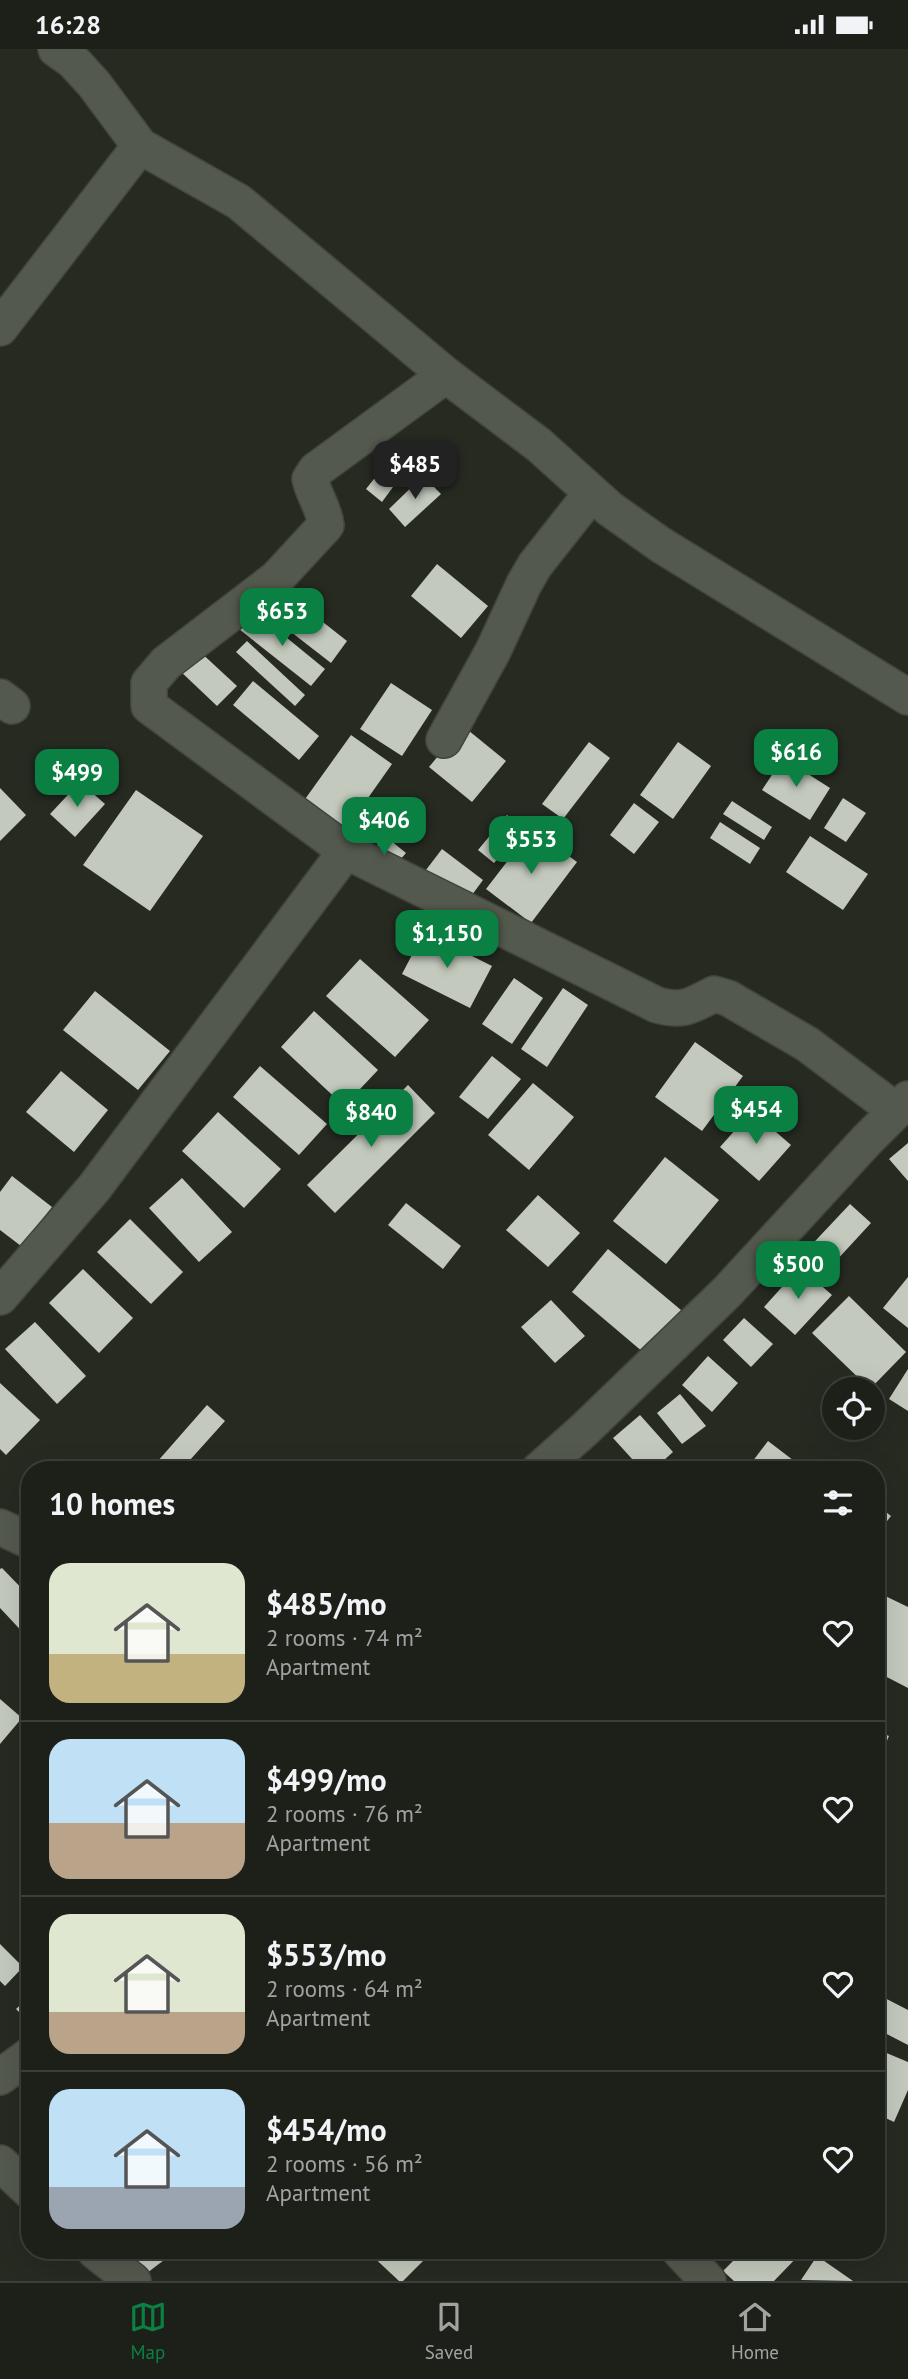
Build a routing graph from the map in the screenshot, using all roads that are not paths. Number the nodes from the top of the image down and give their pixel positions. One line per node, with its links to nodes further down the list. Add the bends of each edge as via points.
1 (56, 49): 2 (street, via 93,84)
2 (140, 146): 3 (street); 4 (street, via 239,202)
3 (0, 328)
4 (446, 375): 5 (street, via 539,445); 8 (street, via 316,470 310,479 326,525 277,578 166,663 149,683 149,706)
5 (592, 494): 6 (street, via 661,545); 7 (street, via 524,583)
6 (908, 698)
7 (444, 740)
8 (346, 851): 9 (street, via 657,1005 675,1010 714,994 728,998); 10 (street, via 93,1188)
9 (902, 1104): 11 (street, via 727,1292)
10 (0, 1297)
11 (549, 1461)
12 (0, 1527): 13 (street)
13 (21, 1537)
14 (21, 2062): 15 (street)
15 (0, 2077)
16 (0, 2164): 17 (street)
17 (21, 2183)
18 (105, 2259): 20 (street)
19 (687, 2259): 21 (street)
20 (133, 2281)
21 (708, 2281)

